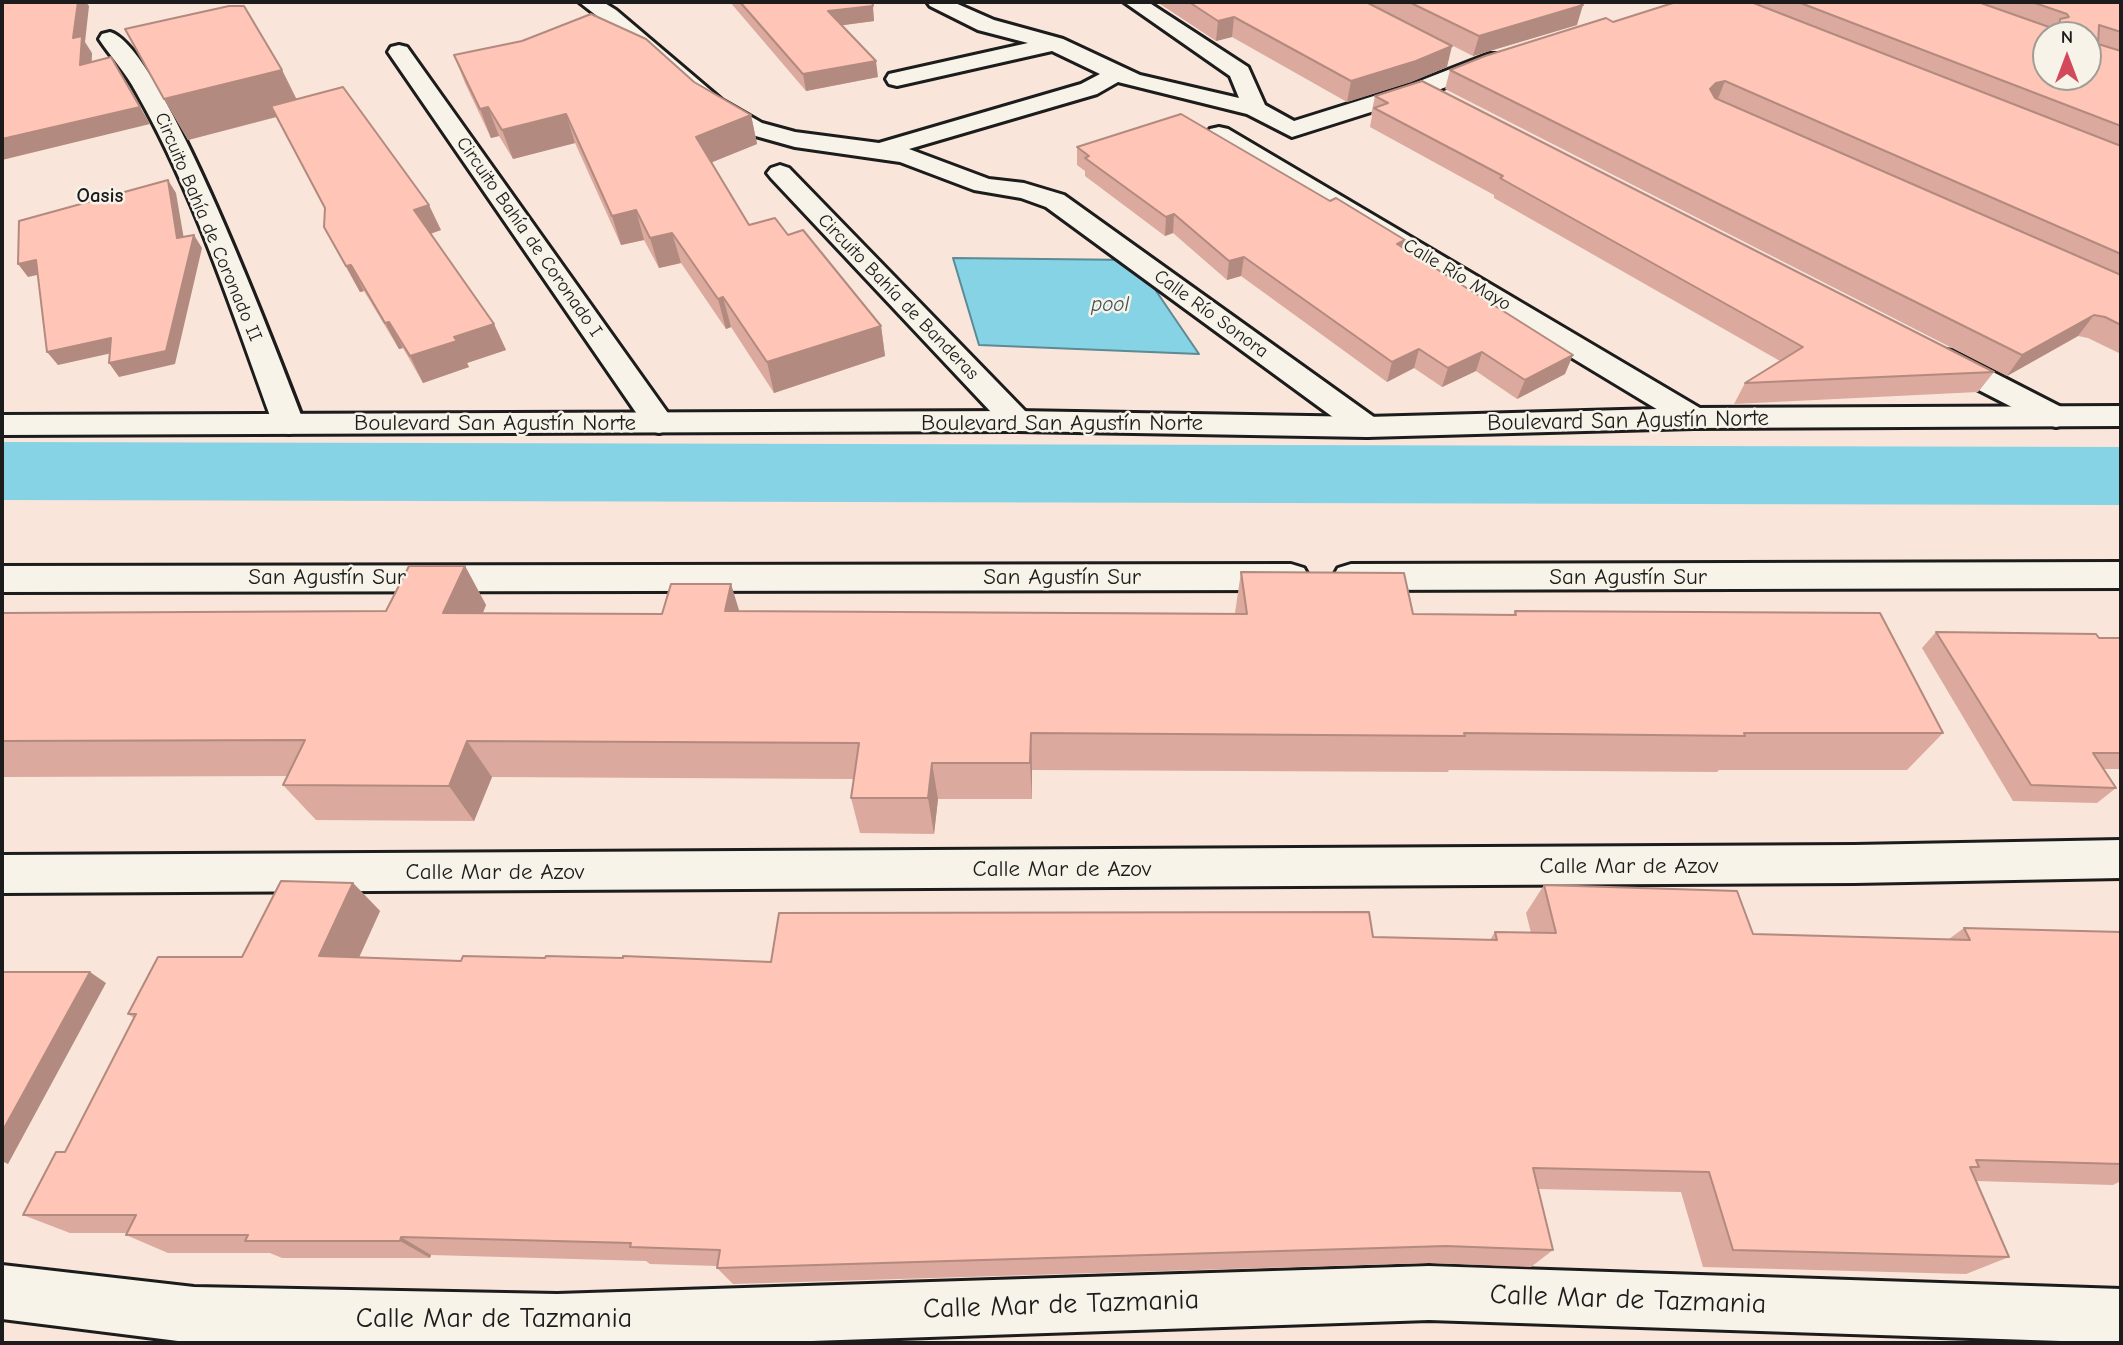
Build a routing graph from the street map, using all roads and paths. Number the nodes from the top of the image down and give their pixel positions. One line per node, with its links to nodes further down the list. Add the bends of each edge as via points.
1 (589, 2): 16 (street, via 612,15 735,119 810,144)
2 (937, 2): 5 (street, via 986,25)
3 (1134, 2): 14 (street, via 1240,72)
4 (110, 39): 24 (street, Circuito Bahía de Coronado II, via 134,66 167,128 223,252)
5 (1055, 44): 10 (street); 11 (street)
6 (399, 52): 23 (street, Circuito Bahía de Coronado I)
7 (1448, 55): 9 (street)
8 (1511, 55): 9 (street)
9 (1471, 67): 12 (street)
10 (1115, 72): 14 (street); 16 (street, via 1089,89)
11 (897, 79)
12 (1420, 89): 13 (street); 14 (street, via 1292,130)
13 (1457, 107)
14 (1255, 109)
15 (1219, 134): 21 (street, Calle Río Mayo)
16 (880, 150): 26 (street, Calle Río Sonora, via 906,155 985,186 1021,190 1055,201)
17 (780, 173): 22 (street, Circuito Bahía de Banderas)
18 (1921, 348): 20 (street)
19 (2121, 416): 20 (street, Boulevard San Agustín Norte)
20 (2056, 417): 21 (street, Boulevard San Agustín Norte)
21 (1694, 418): 26 (street, Boulevard San Agustín Norte)
22 (1017, 421): 23 (street, Boulevard San Agustín Norte); 26 (street, Boulevard San Agustín Norte)
23 (659, 423): 24 (street, Boulevard San Agustín Norte)
24 (289, 424): 25 (street, Boulevard San Agustín Norte)
25 (2, 425)
26 (1367, 427)
27 (2121, 575): 28 (street, San Agustín Sur)
28 (2, 579)
29 (2121, 859): 30 (street, Calle Mar de Azov)
30 (2, 874)
31 (2, 1292): 33 (street, Calle Mar de Tazmania, via 194,1315)
32 (2121, 1317): 33 (street, Calle Mar de Tazmania, via 1429,1293)
33 (537, 1333)

